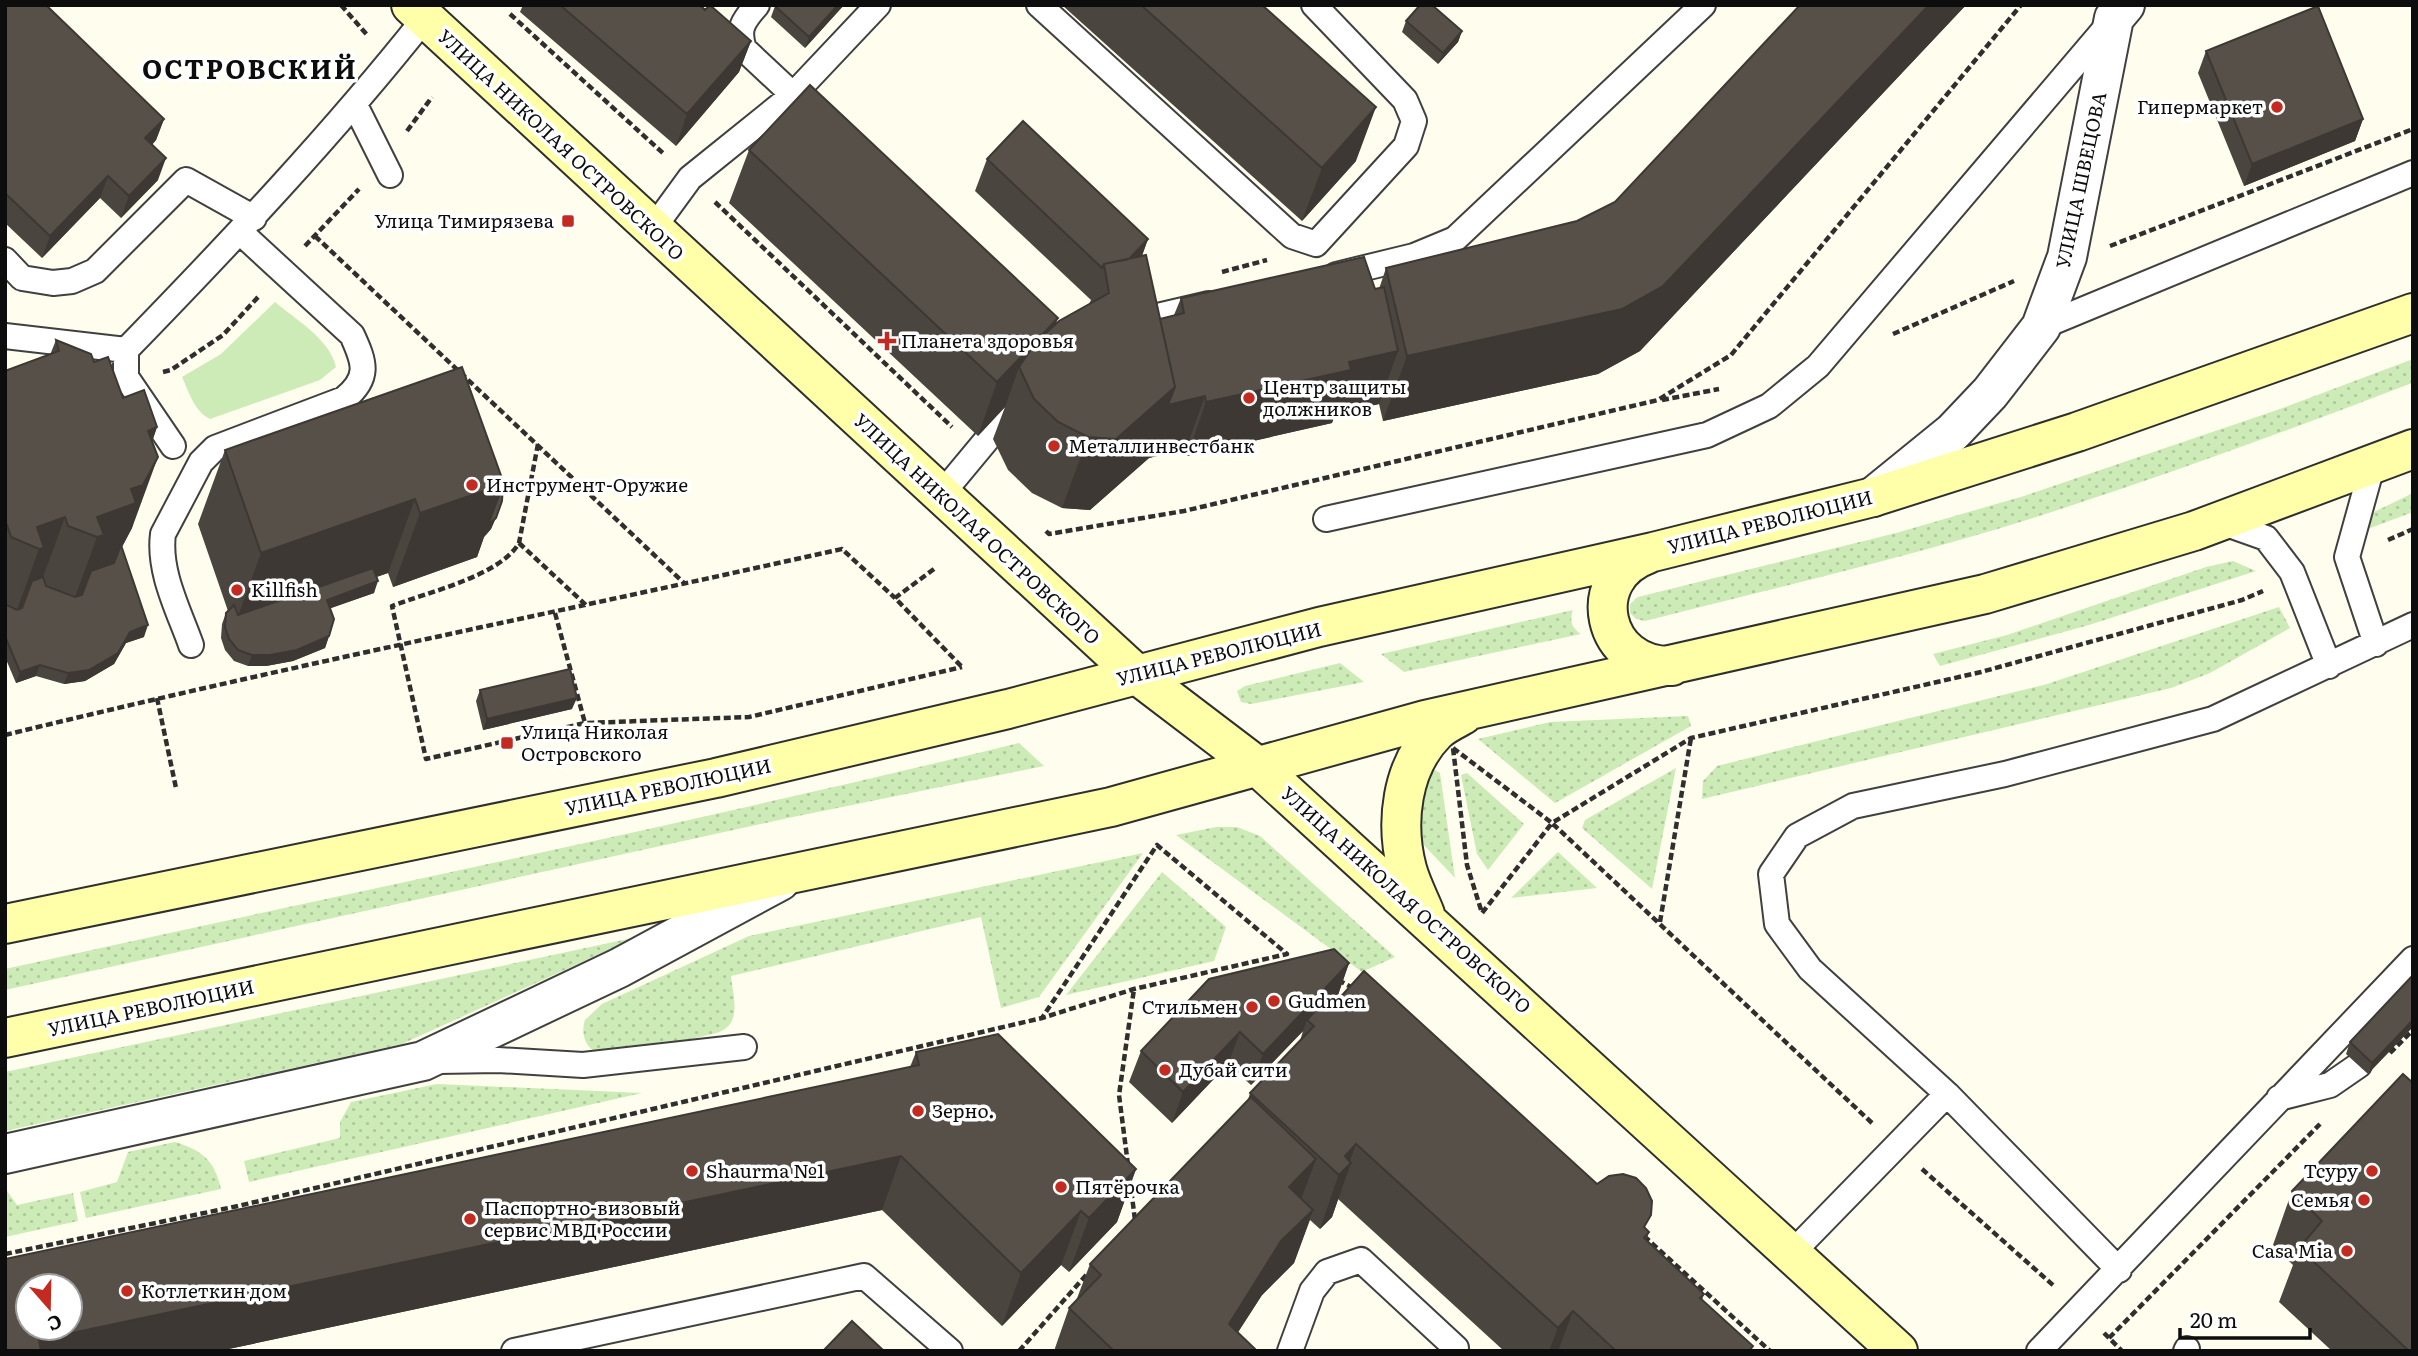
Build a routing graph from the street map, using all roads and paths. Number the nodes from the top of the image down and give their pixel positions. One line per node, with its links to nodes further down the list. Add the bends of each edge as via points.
1 (757, 5): 10 (lane, via 741,24 744,49)
2 (878, 5): 10 (lane)
3 (1040, 5): 4 (lane, via 1292,236 1315,244 1406,146 1414,121 1405,100)
4 (1314, 5)
5 (1703, 5): 20 (lane, via 1455,239 1414,256)
6 (2021, 5): 37 (path, via 1731,355 1658,400 1184,511 1049,534)
7 (423, 10): 11 (lane); 17 (main road, УЛИЦА НИКОЛАЯ ОСТРОВСКОГО)
8 (2120, 12): 24 (street, УЛИЦА ШВЕЦОВА, via 2067,257); 35 (lane, via 1818,366 1769,407 1707,435)
9 (510, 14): 15 (path)
10 (793, 96): 12 (lane); 15 (lane)
11 (355, 105): 14 (lane); 16 (lane)
12 (843, 141)
13 (2413, 173): 24 (lane)
14 (390, 175)
15 (690, 178): 17 (lane); 31 (path)
16 (247, 225): 19 (lane, via 186,180 96,271 53,283 22,278); 26 (lane); 51 (lane, via 352,335 363,375 344,399 215,448 201,462 163,534 162,545 162,561)
17 (652, 230): 33 (main road, УЛИЦА НИКОЛАЯ ОСТРОВСКОГО)
18 (316, 236): 28 (path)
19 (5, 260)
20 (1312, 280)
21 (1235, 298): 23 (lane)
22 (2413, 313): 34 (main road, УЛИЦА РЕВОЛЮЦИИ, via 2077,432)
23 (1145, 318)
24 (2041, 327): 34 (street, УЛИЦА ШВЕЦОВА, via 1953,432)
25 (5, 336): 26 (lane)
26 (127, 350): 29 (lane, via 126,377)
27 (1038, 379): 31 (lane)
28 (538, 444): 39 (path); 44 (path)
29 (173, 446)
30 (2413, 449): 32 (main road, УЛИЦА РЕВОЛЮЦИИ)
31 (978, 452): 33 (lane)
32 (2373, 463): 36 (main road, УЛИЦА РЕВОЛЮЦИИ); 41 (lane)
33 (940, 496): 54 (main road, УЛИЦА НИКОЛАЯ ОСТРОВСКОГО)
34 (1873, 497): 40 (main road, УЛИЦА РЕВОЛЮЦИИ)
35 (1326, 519)
36 (2218, 521): 43 (lane, via 2266,538); 52 (main road, УЛИЦА РЕВОЛЮЦИИ, via 1985,594)
37 (1040, 527)
38 (2413, 529): 41 (path)
39 (519, 542): 46 (path); 49 (path, via 513,554 495,567 391,606)
40 (1653, 552): 52 (main road, via 1636,558 1612,585 1608,621 1626,652 1659,666); 54 (main road, УЛИЦА РЕВОЛЮЦИИ, via 1332,624)
41 (2347, 557): 50 (lane)
42 (934, 569): 45 (path)
43 (2293, 579): 53 (lane); 59 (path, via 2242,600 1981,673)
44 (685, 584): 45 (path, via 842,549); 46 (path)
45 (895, 598): 57 (path, via 962,667 749,717)
46 (587, 606): 47 (path)
47 (555, 613): 49 (path); 57 (path)
48 (2413, 625): 50 (lane)
49 (397, 643): 55 (path); 57 (path, via 426,759)
50 (2376, 644): 53 (lane)
51 (191, 645)
52 (1677, 666): 56 (main road, УЛИЦА РЕВОЛЮЦИИ)
53 (2329, 666): 84 (lane, via 2213,719 2005,774 1853,806 1797,836 1772,874 1777,924 1810,970)
54 (1136, 674): 60 (main road, УЛИЦА НИКОЛАЯ ОСТРОВСКОГО); 66 (main road, УЛИЦА РЕВОЛЮЦИИ, via 716,778)
55 (157, 698): 58 (path); 61 (path)
56 (1469, 711): 60 (main road, УЛИЦА РЕВОЛЮЦИИ); 64 (main road, via 1436,731 1415,761 1405,788 1401,827 1407,870)
57 (586, 723)
58 (5, 736)
59 (1691, 738): 62 (path); 65 (path)
60 (1257, 766): 63 (main road, УЛИЦА РЕВОЛЮЦИИ, via 1111,807); 64 (main road, УЛИЦА НИКОЛАЯ ОСТРОВСКОГО)
61 (176, 788)
62 (1552, 823): 62 (path, via 1530,806 1453,748 1468,865 1482,914); 65 (path)
63 (794, 873): 77 (main road, УЛИЦА РЕВОЛЮЦИИ); 82 (street, via 619,968)
64 (1427, 919): 94 (main road, УЛИЦА НИКОЛАЯ ОСТРОВСКОГО)
65 (1660, 923): 87 (path)
66 (5, 924)
67 (1287, 954): 68 (path); 71 (path); 75 (path, via 1157,845)
68 (1299, 960)
69 (2413, 960): 85 (lane)
70 (1333, 978): 72 (path)
71 (1134, 989): 75 (path); 90 (path, via 1119,1095)
72 (1356, 990): 73 (path); 74 (path)
73 (1367, 994)
74 (1348, 999)
75 (1042, 1018): 78 (path)
76 (2413, 1030): 81 (path)
77 (5, 1038)
78 (927, 1045): 80 (path); 93 (path, via 238,1206)
79 (744, 1047): 82 (lane, via 583,1065)
80 (931, 1057)
81 (2383, 1060)
82 (423, 1061): 88 (street)
83 (2359, 1066): 85 (lane, via 2330,1085)
84 (1947, 1094): 87 (lane); 96 (lane)
85 (2278, 1098): 96 (lane)
86 (2325, 1119): 98 (path)
87 (1898, 1147): 94 (lane); 97 (path)
88 (5, 1154)
89 (1144, 1211): 90 (path)
90 (1135, 1220): 92 (path)
91 (1637, 1229): 104 (path)
92 (1126, 1230)
93 (5, 1254)
94 (1791, 1254): 105 (main road, УЛИЦА НИКОЛАЯ ОСТРОВСКОГО)
95 (1090, 1270): 102 (path)
96 (2119, 1270): 97 (lane)
97 (2079, 1309): 98 (path); 106 (lane)
98 (2109, 1338): 107 (path)
99 (1457, 1350): 103 (lane, via 1361,1260 1327,1272 1312,1291)
100 (514, 1351): 101 (lane, via 864,1276)
101 (950, 1351)
102 (1019, 1351)
103 (1290, 1351)
104 (1770, 1351)
105 (1898, 1351)
106 (2039, 1351)
107 (2122, 1351)

